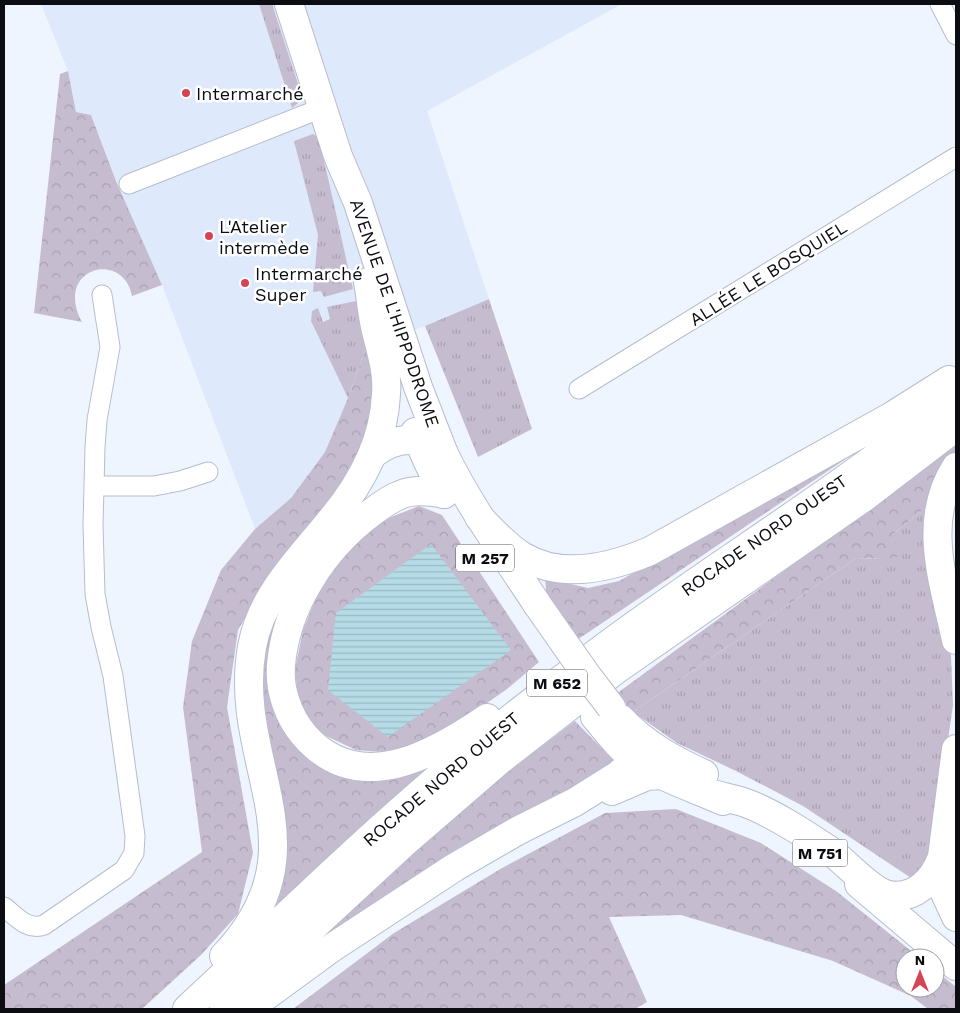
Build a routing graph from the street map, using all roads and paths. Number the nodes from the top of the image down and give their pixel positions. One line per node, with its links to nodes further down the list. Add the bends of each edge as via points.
1 (289, 4): 4 (main road, M 257)
2 (940, 4): 3 (street)
3 (956, 35)
4 (322, 108): 5 (main road, M 257); 7 (street)
5 (338, 156): 8 (main road, AVENUE DE L'HIPPODROME / M 257); 16 (main road, AVENUE DE L'HIPPODROME / M 257, via 358,203 418,387)
6 (956, 157): 11 (street, ALLÉE LE BOSQUIEL)
7 (129, 184)
8 (368, 282): 14 (main road, AVENUE DE L'HIPPODROME / M 257); 15 (main road, via 387,385)
9 (102, 295): 19 (street, via 110,346 98,420)
10 (956, 376): 21 (main road, via 899,412 658,546 618,563 577,570 542,565 514,550)
11 (579, 389)
12 (956, 394): 24 (main road, ROCADE NORD OUEST / M 652, via 814,502)
13 (956, 427): 40 (main road, ROCADE NORD OUEST / M 652, via 863,498 617,670 500,760 410,837)
14 (418, 440): 15 (main road, via 395,441); 16 (main road); 20 (main road, AVENUE DE L'HIPPODROME / M 257)
15 (373, 454): 38 (main road, via 343,505 272,593 259,620 252,643 248,681 250,712 270,807 273,836 271,873 263,900 248,926 230,949)
16 (444, 454): 21 (main road, AVENUE DE L'HIPPODROME / M 257)
17 (956, 467): 23 (main road, via 941,499 937,534)
18 (208, 472): 19 (street, via 154,486)
19 (94, 486): 34 (street, via 97,606 113,676 135,836 134,853 119,874 47,923 28,926)
20 (444, 494): 22 (main road, AVENUE DE L'HIPPODROME / M 257, via 457,517); 24 (main road, via 409,492 380,506 338,542 308,585 286,637 281,676 289,711 308,740 328,755 348,764 381,766 408,761 458,737)
21 (479, 517): 22 (main road, AVENUE DE L'HIPPODROME / M 257)
22 (532, 613): 25 (main road, AVENUE DE L'HIPPODROME / M 257)
23 (956, 640)
24 (594, 654): 39 (main road, ROCADE NORD OUEST / M 652, via 424,790)
25 (603, 712): 26 (main road, AVENUE DE L'HIPPODROME / M 751); 28 (main road, AVENUE DE L'HIPPODROME / M 751, via 614,740)
26 (632, 730): 28 (main road); 33 (main road, AVENUE DE L'HIPPODROME / M 751, via 671,758 806,822 840,845)
27 (956, 749): 32 (main road)
28 (634, 758): 29 (main road, AVENUE DE L'HIPPODROME / M 751); 31 (main road, via 618,775)
29 (661, 775): 30 (main road, AVENUE DE L'HIPPODROME / M 751); 31 (main road, via 647,776 605,794)
30 (702, 791): 33 (main road, via 744,802 770,815 831,852 880,892); 37 (main road, AVENUE DE L'HIPPODROME / M 751, via 782,829 820,853)
31 (575, 802): 41 (main road, via 455,867 333,947)
32 (942, 857): 33 (main road, via 926,884); 35 (main road, via 944,891)
33 (901, 896): 36 (main road, AVENUE DE L'HIPPODROME / M 751)
34 (4, 907)
35 (956, 917)
36 (956, 942)
37 (956, 966)
38 (170, 1009)
39 (187, 1009)
40 (224, 1009)
41 (248, 1009)

